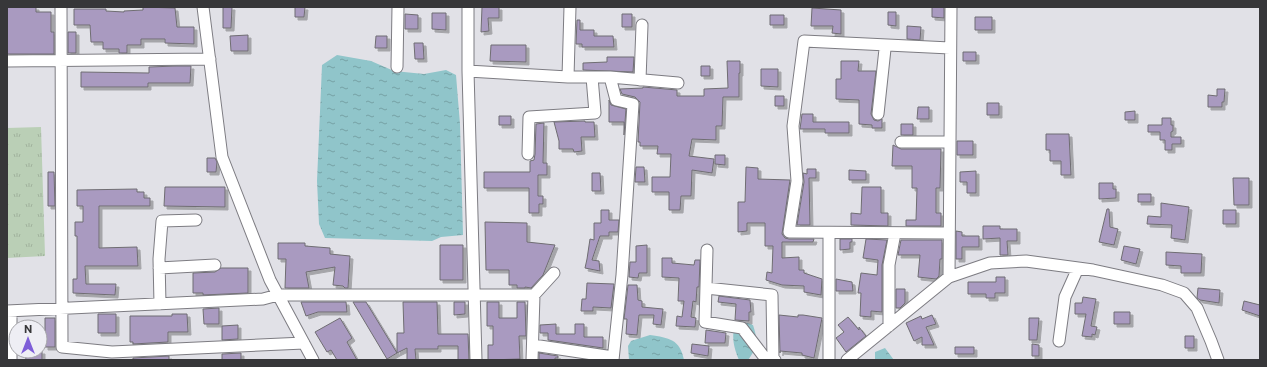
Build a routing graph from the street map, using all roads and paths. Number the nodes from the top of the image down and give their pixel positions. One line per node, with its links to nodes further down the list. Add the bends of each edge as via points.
1 (62, 7): 12 (street)
2 (204, 7): 10 (street)
3 (398, 7): 13 (street)
4 (468, 7): 14 (street)
5 (570, 7): 15 (street)
6 (951, 7): 8 (street)
7 (642, 25): 18 (street)
8 (950, 48): 22 (street); 25 (street, via 804,41 793,126 797,180 789,232)
9 (885, 49): 20 (street)
10 (210, 59): 12 (street); 36 (street, via 222,157)
11 (7, 61): 12 (street)
12 (61, 61): 39 (street)
13 (397, 67)
14 (468, 71): 15 (street); 35 (street)
15 (568, 77): 16 (street)
16 (592, 77): 17 (street); 23 (street, via 595,113 529,117)
17 (610, 77): 18 (street); 46 (street, via 616,100 634,104 622,275)
18 (640, 80): 19 (street)
19 (678, 82)
20 (878, 114)
21 (901, 142): 22 (street)
22 (949, 142): 27 (street)
23 (528, 154)
24 (196, 220): 30 (street, via 162,221)
25 (829, 233): 26 (street); 52 (street)
26 (895, 233): 27 (street); 41 (street, via 890,265)
27 (949, 233): 33 (street)
28 (707, 250): 34 (street)
29 (215, 265): 30 (street)
30 (159, 268): 38 (street)
31 (1078, 268): 33 (street, via 1026,261 990,263); 42 (street, via 1065,297); 54 (street, via 1162,285 1184,293 1197,308)
32 (554, 273): 37 (street)
33 (949, 277): 41 (street)
34 (706, 288): 51 (street, via 706,322 742,328 765,358); 51 (street, via 772,296)
35 (474, 294): 36 (street); 37 (street); 49 (street)
36 (278, 295): 38 (street, via 262,300); 43 (street)
37 (534, 295): 44 (street)
38 (160, 304): 39 (street)
39 (61, 309): 40 (street); 45 (street, via 62,347)
40 (9, 311): 47 (street)
41 (889, 326): 53 (street)
42 (1059, 341)
43 (304, 343): 45 (street); 48 (street)
44 (533, 345): 46 (street); 50 (street)
45 (112, 356)
46 (613, 358)
47 (11, 360)
48 (313, 360)
49 (476, 360)
50 (532, 360)
51 (774, 360)
52 (829, 360)
53 (847, 360)
54 (1218, 360)

